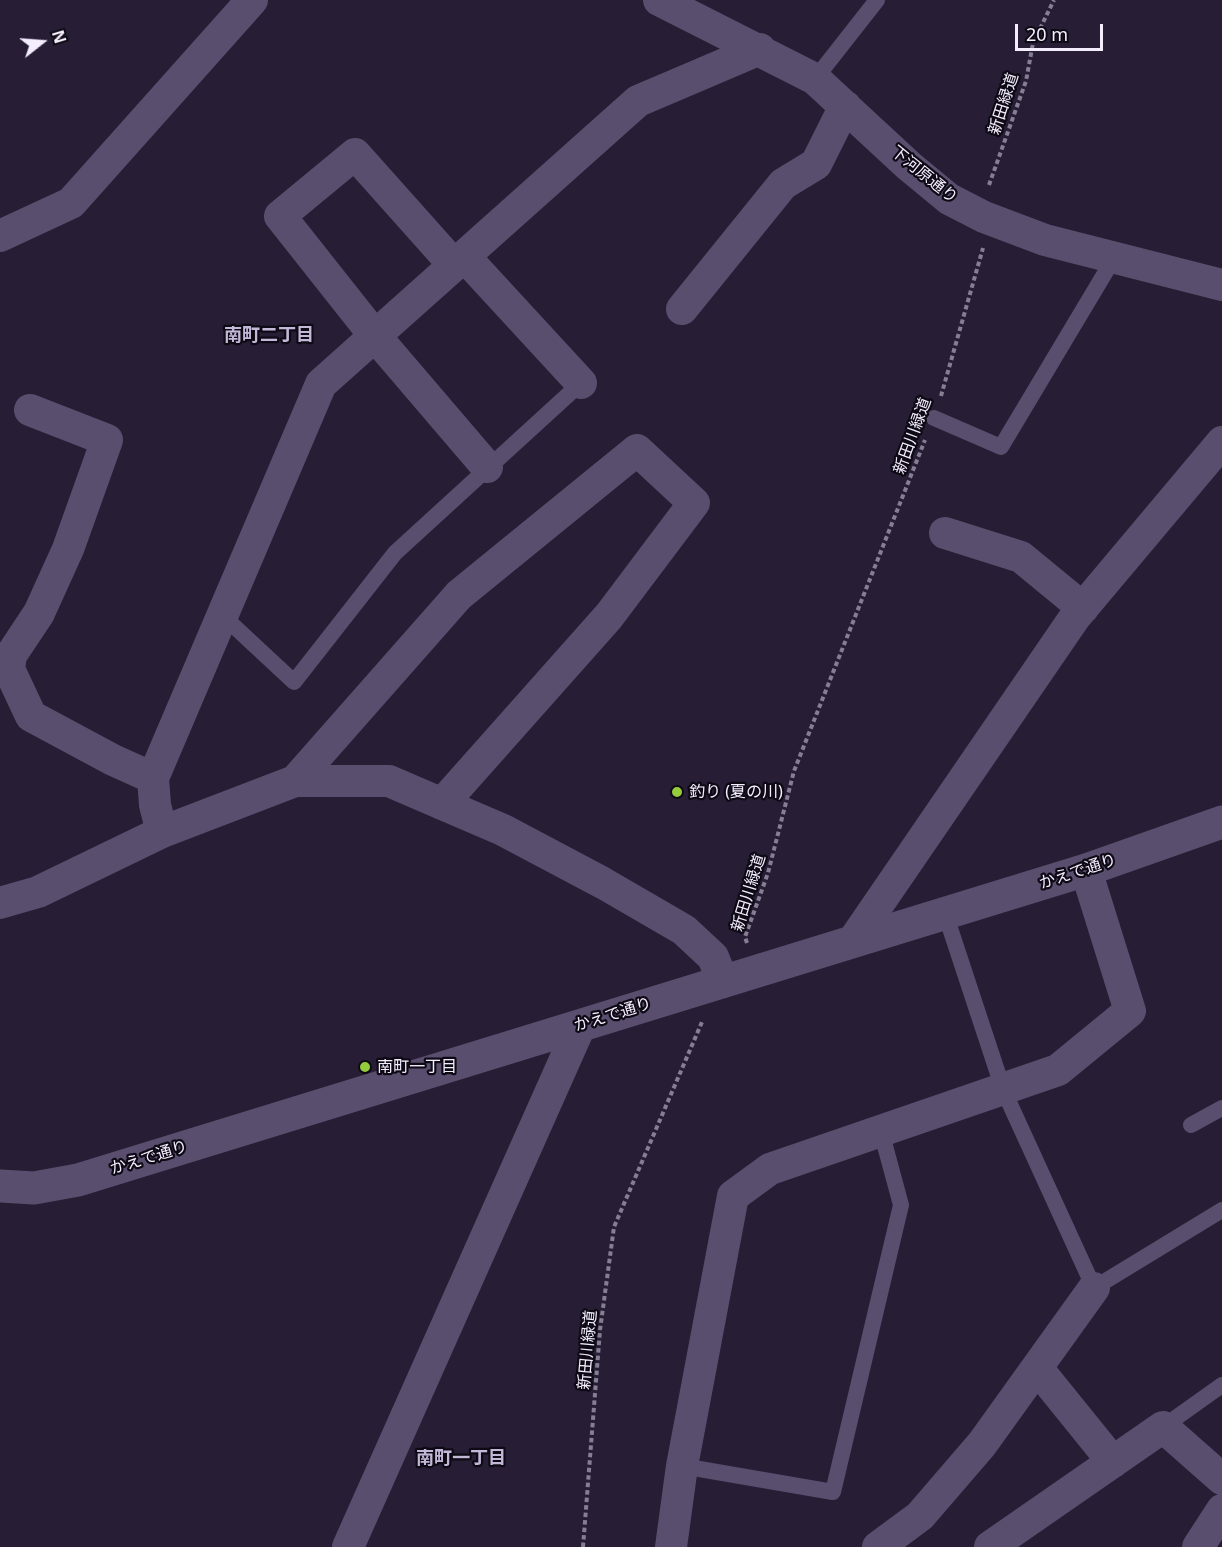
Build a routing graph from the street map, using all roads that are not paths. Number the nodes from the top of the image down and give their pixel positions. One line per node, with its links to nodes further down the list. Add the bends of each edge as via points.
1 (252, 0): 7 (street, via 71,203)
2 (659, 0): 4 (street, 下河原通り)
3 (877, 0): 5 (lane)
4 (760, 49): 5 (street, 下河原通り); 9 (street, via 638,101)
5 (815, 79): 6 (street, 下河原通り)
6 (845, 106): 8 (street, 下河原通り, via 949,199 1045,240); 11 (street, via 816,164 783,184)
7 (0, 236)
8 (1114, 258): 10 (street, 下河原通り); 15 (lane, via 1001,447)
9 (459, 261): 12 (street); 12 (street, via 355,154 280,216); 13 (street)
10 (1222, 285)
11 (682, 309)
12 (375, 336): 17 (street); 20 (street, via 321,384)
13 (581, 383): 17 (lane)
14 (30, 410): 21 (street, via 107,440 68,549 39,613 11,655 9,669 31,716 112,760)
15 (934, 418)
16 (1222, 442): 19 (street)
17 (487, 467): 20 (lane, via 395,553 294,682)
18 (945, 533): 19 (street, via 1021,557)
19 (1083, 608): 29 (street)
20 (222, 615): 21 (street)
21 (153, 777): 25 (street)
22 (295, 781): 23 (street, via 389,781); 23 (street, via 459,594 637,450 694,502 609,616); 25 (street)
23 (442, 804): 30 (street, via 513,835 684,930 713,957)
24 (1222, 822): 26 (street, かえで通り)
25 (162, 832): 27 (street, via 38,892)
26 (1086, 870): 28 (street, かえで通り); 32 (street, via 1130,1011 1058,1070)
27 (0, 903)
28 (945, 913): 29 (street, かえで通り); 32 (lane)
29 (853, 941): 30 (street, かえで通り)
30 (723, 982): 31 (street, かえで通り)
31 (580, 1026): 36 (street, かえで通り, via 78,1180 34,1188); 46 (street)
32 (1003, 1089): 35 (street); 38 (lane)
33 (1222, 1108): 34 (lane)
34 (1191, 1125)
35 (881, 1131): 43 (street, via 770,1169 734,1196); 43 (lane, via 901,1205 833,1492)
36 (0, 1186)
37 (1222, 1210): 38 (lane)
38 (1094, 1288): 39 (street)
39 (1038, 1368): 42 (street); 48 (street, via 982,1444 920,1516)
40 (1222, 1385): 41 (lane)
41 (1163, 1427): 42 (street); 44 (street)
42 (1113, 1461): 49 (street)
43 (682, 1466): 47 (street)
44 (1222, 1479)
45 (1222, 1510): 50 (street)
46 (348, 1547)
47 (671, 1547)
48 (878, 1547)
49 (990, 1547)
50 (1198, 1547)

